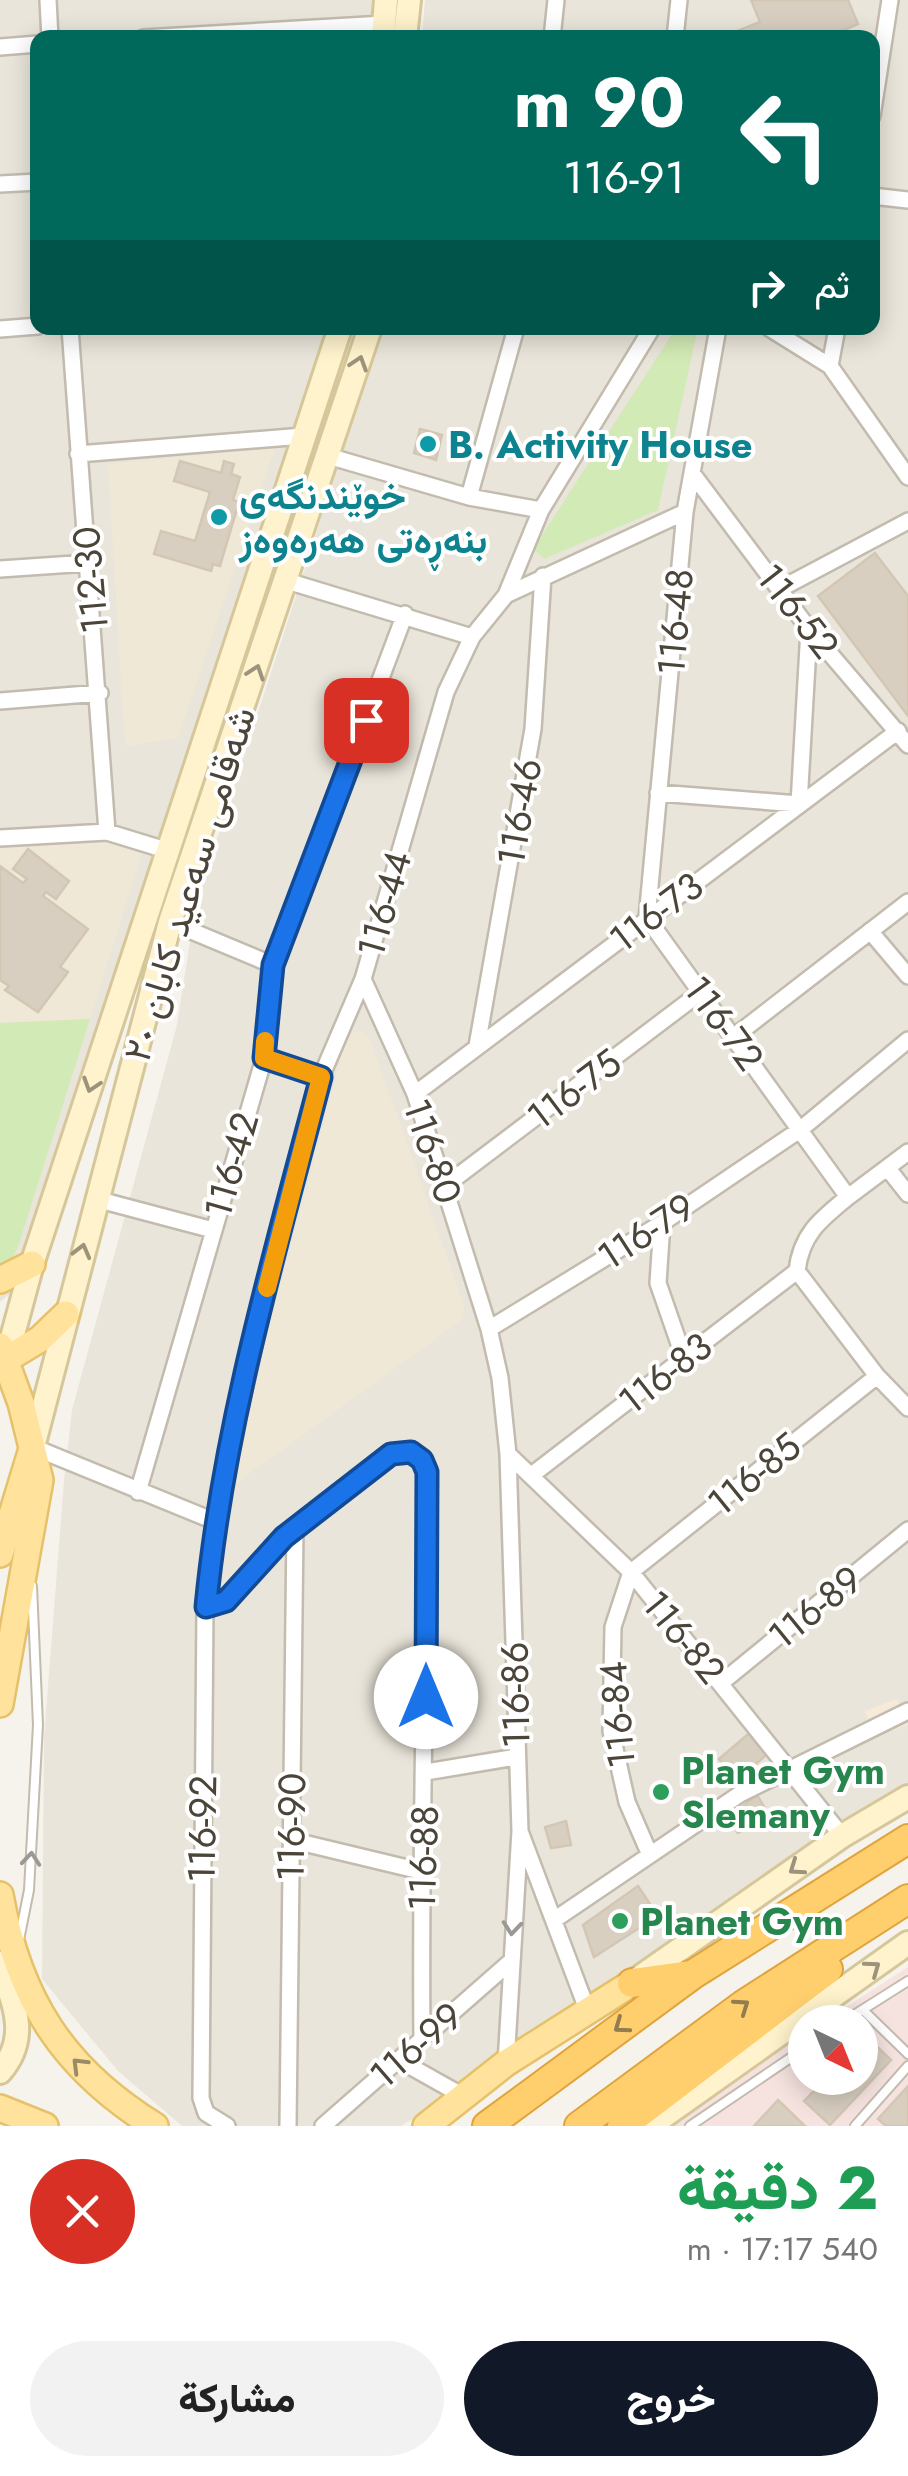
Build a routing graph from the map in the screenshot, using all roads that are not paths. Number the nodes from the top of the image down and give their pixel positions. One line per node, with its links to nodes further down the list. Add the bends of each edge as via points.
1 (48, 0): 7 (street)
2 (386, 0): 8 (main road)
3 (409, 0): 9 (main road)
4 (556, 0): 10 (street)
5 (680, 0): 11 (street)
6 (890, 0): 14 (street)
7 (50, 30)
8 (384, 30)
9 (406, 30)
10 (553, 30)
11 (677, 30)
12 (30, 45): 13 (street)
13 (0, 48)
14 (880, 64)
15 (30, 182): 16 (street)
16 (0, 184)
17 (880, 197): 18 (street)
18 (908, 200)
19 (30, 327): 20 (street)
20 (0, 329)
21 (70, 335): 31 (street, 112-30)
22 (338, 335): 30 (main road, شەقامی سەعید کابان ٢٠)
23 (368, 335): 32 (main road, شەقامی سەعید کابان ٢٠, one-way to 23)
24 (514, 335): 35 (street)
25 (648, 335): 36 (street, 116-44)
26 (717, 335): 33 (street, 116-48)
27 (781, 335): 29 (street)
28 (836, 335): 29 (street)
29 (830, 366): 34 (street)
30 (303, 436): 31 (street); 52 (main road, شەقامی سەعید کابان ٢٠)
31 (78, 454): 39 (street, 112-30)
32 (328, 456): 35 (street); 42 (main road, شەقامی سەعید کابان ٢٠)
33 (692, 473): 37 (street, 116-48); 43 (street, 116-52)
34 (908, 477)
35 (470, 497): 36 (street)
36 (541, 510): 44 (street, 116-44)
37 (685, 512): 41 (street); 54 (street, 116-48)
38 (908, 521): 43 (street)
39 (88, 563): 40 (street); 48 (street, 112-30)
40 (0, 568)
41 (543, 576): 44 (street); 69 (street, 116-46, via 533,729)
42 (287, 580): 45 (street); 53 (main road, شەقامی سەعید کابان ٢٠, one-way to 42)
43 (780, 589): 46 (street, 116-52)
44 (506, 595): 47 (street, 116-44)
45 (406, 614): 47 (street); 63 (street, 116-42)
46 (809, 628): 50 (street, 116-52); 55 (street)
47 (472, 637): 65 (street, 116-44, via 446,692)
48 (100, 693): 49 (street); 56 (street, 112-30)
49 (0, 700)
50 (898, 731): 51 (street, 116-52); 55 (street, 116-73)
51 (908, 745)
52 (190, 779): 53 (main road); 58 (main road, شەقامی سەعید کابان ٢٠)
53 (216, 788): 61 (main road, شەقامی سەعید کابان ٢٠)
54 (658, 793): 55 (street); 60 (street, 116-48)
55 (799, 804): 60 (street, 116-73)
56 (107, 832): 57 (street); 58 (street)
57 (0, 838)
58 (168, 851): 82 (main road, شەقامی سەعید کابان ٢٠, one-way to 82)
59 (908, 902): 62 (street)
60 (647, 918): 66 (street, 116-72); 69 (street, 116-73)
61 (170, 922): 63 (street); 79 (main road, شەقامی سەعید کابان ٢٠)
62 (870, 931): 64 (street); 67 (street)
63 (273, 965): 70 (street, 116-42)
64 (908, 976)
65 (363, 979): 71 (street, 116-44); 72 (street, 116-80)
66 (701, 992): 67 (street, 116-72); 76 (street, 116-75)
67 (735, 1036): 73 (street, 116-72)
68 (908, 1040): 73 (street, 116-79)
69 (478, 1046): 72 (street, 116-73)
70 (264, 1058): 71 (street); 81 (street, 116-42)
71 (321, 1077): 95 (street, 116-44)
72 (415, 1094): 76 (street, 116-80)
73 (801, 1129): 78 (street, 116-72); 80 (street, 116-79)
74 (908, 1152): 75 (street)
75 (889, 1170): 77 (street); 78 (street)
76 (446, 1185): 86 (street, 116-80)
77 (908, 1194)
78 (848, 1197): 83 (street, via 810,1229)
79 (96, 1199): 81 (street); 85 (main road, شەقامی سەعید کابان ٢٠, one-way to 79)
80 (662, 1223): 86 (street, 116-79); 87 (street, via 658,1283)
81 (212, 1230): 94 (street, 116-42)
82 (32, 1264): 84 (main road); 88 (main road, شەقامی سەعید کابان ٢٠)
83 (796, 1271): 87 (street, 116-83); 89 (street)
84 (0, 1280)
85 (66, 1314): 88 (main road, via 40,1340); 91 (main road, شەقامی سەعید کابان ٢٠)
86 (489, 1329): 92 (street, 116-86)
87 (684, 1358): 93 (street, 116-83)
88 (2, 1361): 91 (main road)
89 (877, 1376): 90 (street); 100 (street, 116-85)
90 (908, 1408)
91 (33, 1447): 94 (street); 98 (main road); 99 (main road, via 40,1480)
92 (508, 1454): 93 (street, 116-82); 105 (street, 116-86)
93 (533, 1474): 100 (street, 116-82)
94 (138, 1492): 95 (street)
95 (214, 1521): 101 (street, 116-92)
96 (295, 1528): 101 (street, via 226,1601); 107 (street, 116-88, via 391,1454 417,1454 427,1472); 112 (street, 116-90)
97 (908, 1530): 102 (street, 116-89)
98 (0, 1554)
99 (28, 1556): 103 (main road); 119 (lane, one-way to 99, via 26,1912 36,1780 39,1670)
100 (631, 1572): 102 (street, 116-82); 113 (street, 116-84, via 612,1627 610,1714 617,1767)
101 (206, 1607): 138 (street, 116-92, via 201,2098 206,2113)
102 (721, 1683): 106 (street, 116-82)
103 (0, 1704)
104 (908, 1710): 106 (street)
105 (516, 1756): 107 (street); 109 (street, 116-86)
106 (790, 1768): 110 (street, 116-82); 113 (street)
107 (426, 1772): 114 (street, 116-88)
108 (908, 1797): 110 (main road)
109 (520, 1831): 117 (street); 120 (street, 116-86, one-way to 120)
110 (842, 1836): 123 (main road, one-way to 123)
111 (908, 1839): 121 (highway)
112 (291, 1840): 114 (street); 139 (street, 116-90)
113 (650, 1855): 117 (street)
114 (420, 1871): 127 (street, 116-88)
115 (0, 1895): 119 (main road)
116 (901, 1903): 143 (highway, one-way to 116, via 744,2005); 144 (highway, via 828,1969)
117 (556, 1918): 125 (street)
118 (908, 1943): 145 (main road, one-way to 118)
119 (7, 1958): 133 (main road, via 20,2032); 137 (main road, one-way to 119, via 70,2056)
120 (509, 1964): 127 (street, 116-99); 131 (street, 116-86)
121 (692, 1975): 123 (highway); 142 (highway, one-way to 142)
122 (908, 1981): 124 (lane)
123 (632, 1982): 125 (main road)
124 (870, 2005)
125 (588, 2009): 131 (main road)
126 (878, 2025): 128 (lane)
127 (422, 2039): 129 (street, 116-99)
128 (908, 2054)
129 (399, 2060): 134 (street); 140 (street, 116-99)
130 (788, 2060): 146 (lane)
131 (506, 2063): 134 (main road)
132 (908, 2066): 147 (lane)
133 (0, 2072)
134 (463, 2096): 141 (main road)
135 (0, 2108): 136 (main road)
136 (45, 2126)
137 (155, 2126)
138 (226, 2126)
139 (288, 2126)
140 (323, 2126)
141 (426, 2126)
142 (486, 2126)
143 (579, 2126)
144 (622, 2126)
145 (650, 2126)
146 (690, 2126)
147 (855, 2126)

